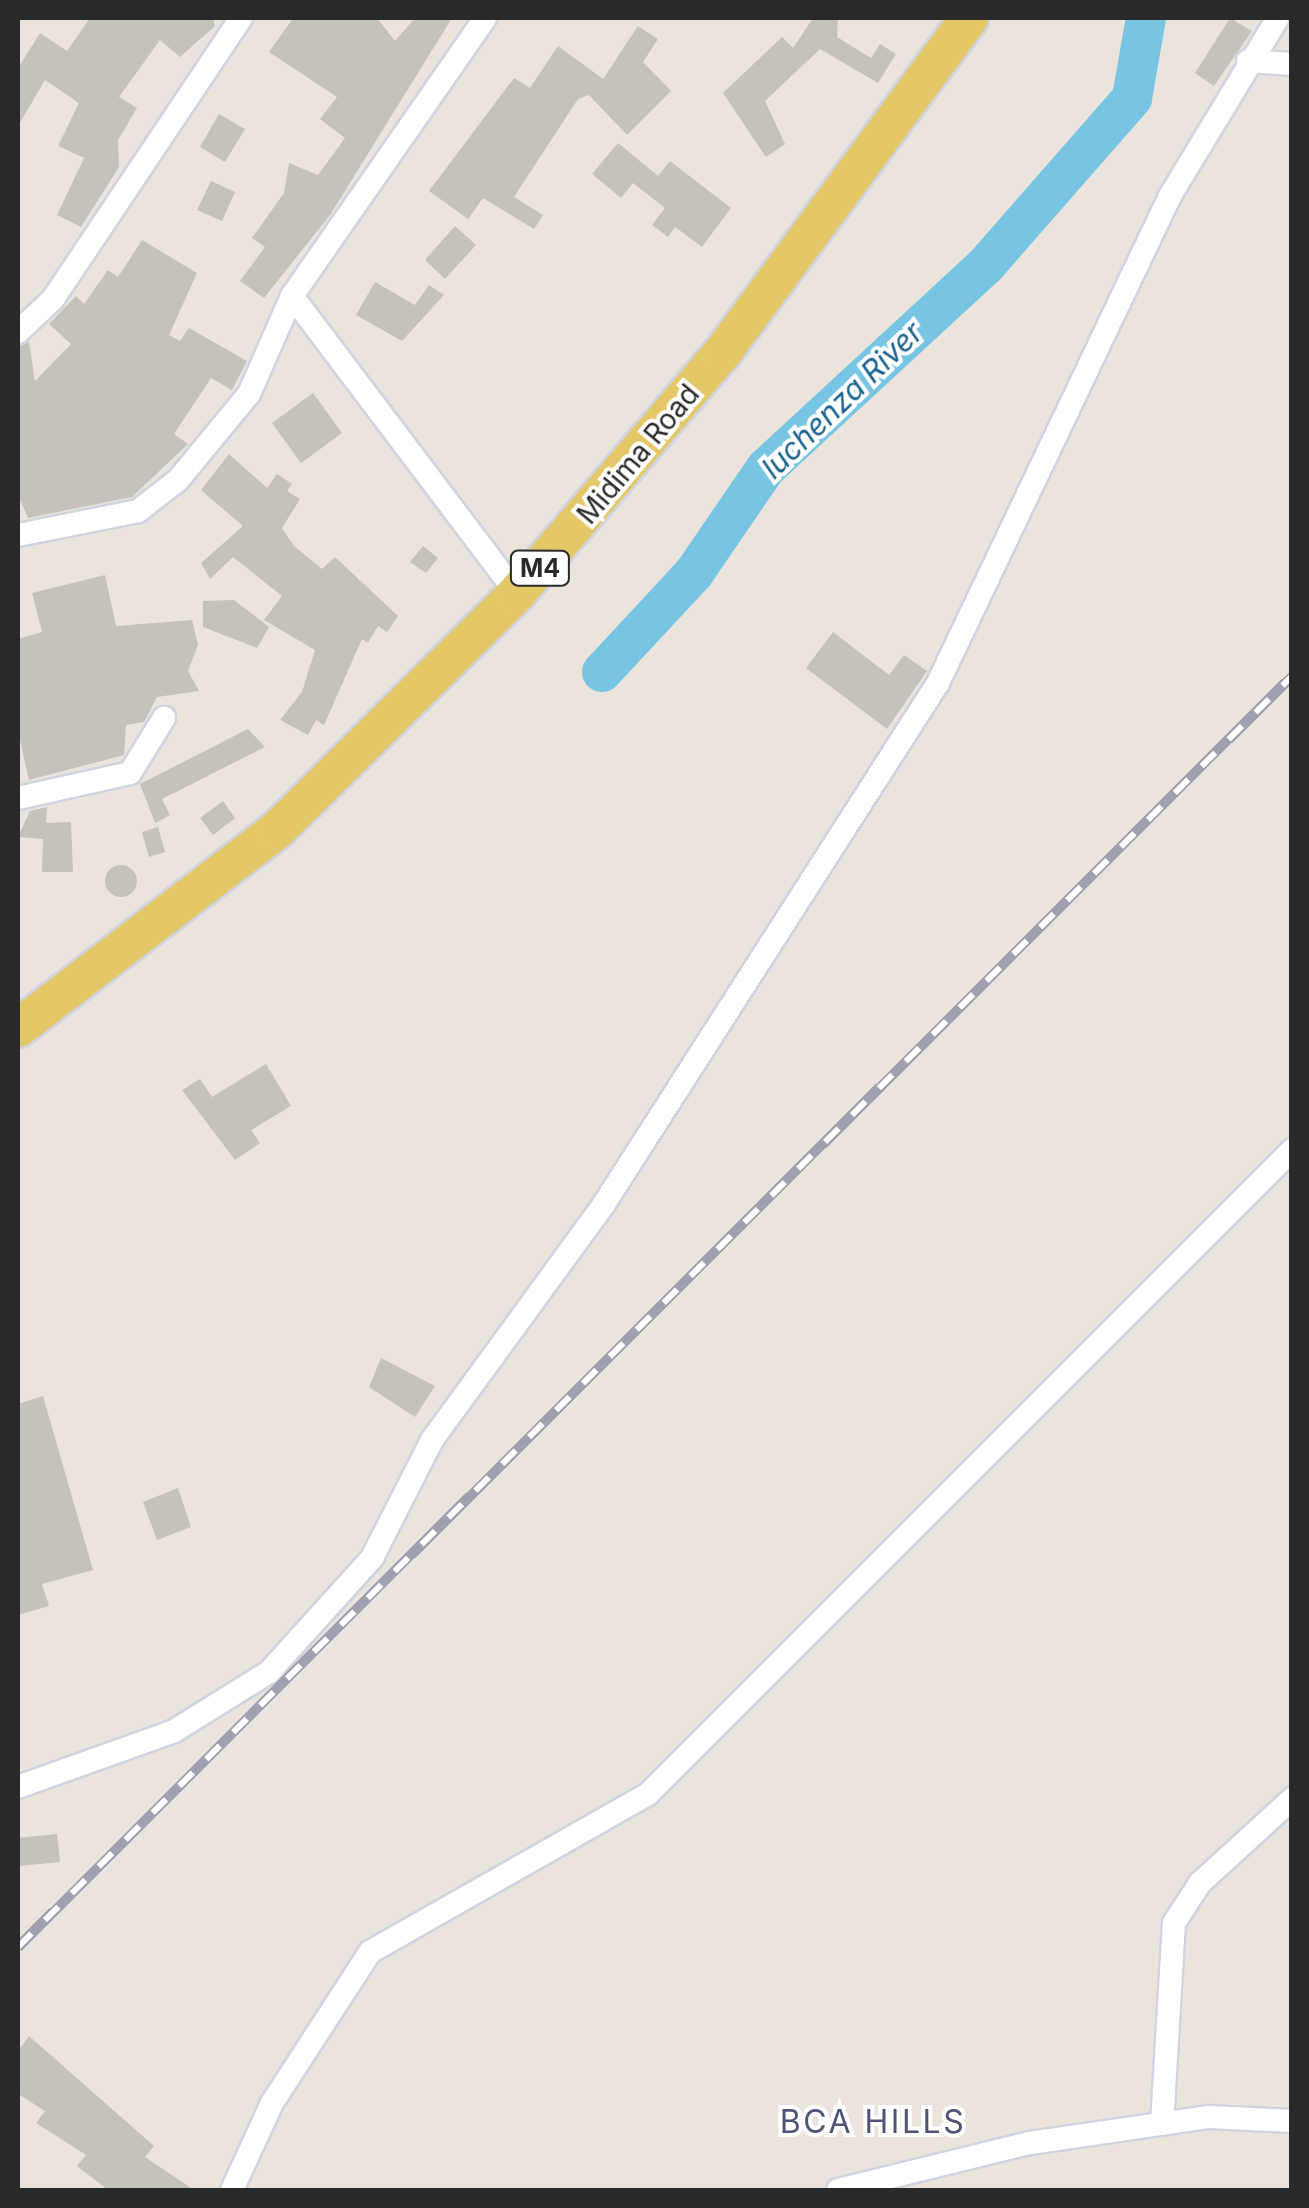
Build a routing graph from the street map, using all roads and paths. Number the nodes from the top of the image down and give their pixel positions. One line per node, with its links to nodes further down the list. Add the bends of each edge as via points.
1 (241, 18): 8 (street, via 52,300)
2 (485, 18): 7 (street)
3 (969, 18): 10 (main road, Midima Road / M4, via 723,352)
4 (1278, 18): 5 (street)
5 (1248, 61): 6 (street); 15 (street, via 1170,196 938,684 604,1204 432,1440 372,1558 269,1672 174,1731)
6 (1292, 64)
7 (292, 296): 9 (street, via 249,394 178,480 138,511); 10 (street)
8 (18, 332)
9 (18, 535)
10 (518, 593): 13 (main road, Midima Road / M4, via 278,830)
11 (164, 718): 12 (street, via 130,773)
12 (18, 798)
13 (18, 1028)
14 (1292, 1150): 19 (street, via 648,1794 370,1952 272,2103)
15 (18, 1787)
16 (1292, 1799): 18 (street, via 1200,1883 1174,1924)
17 (1292, 2120): 18 (street)
18 (1162, 2124): 20 (street, via 1030,2143)
19 (232, 2190)
20 (838, 2190)

